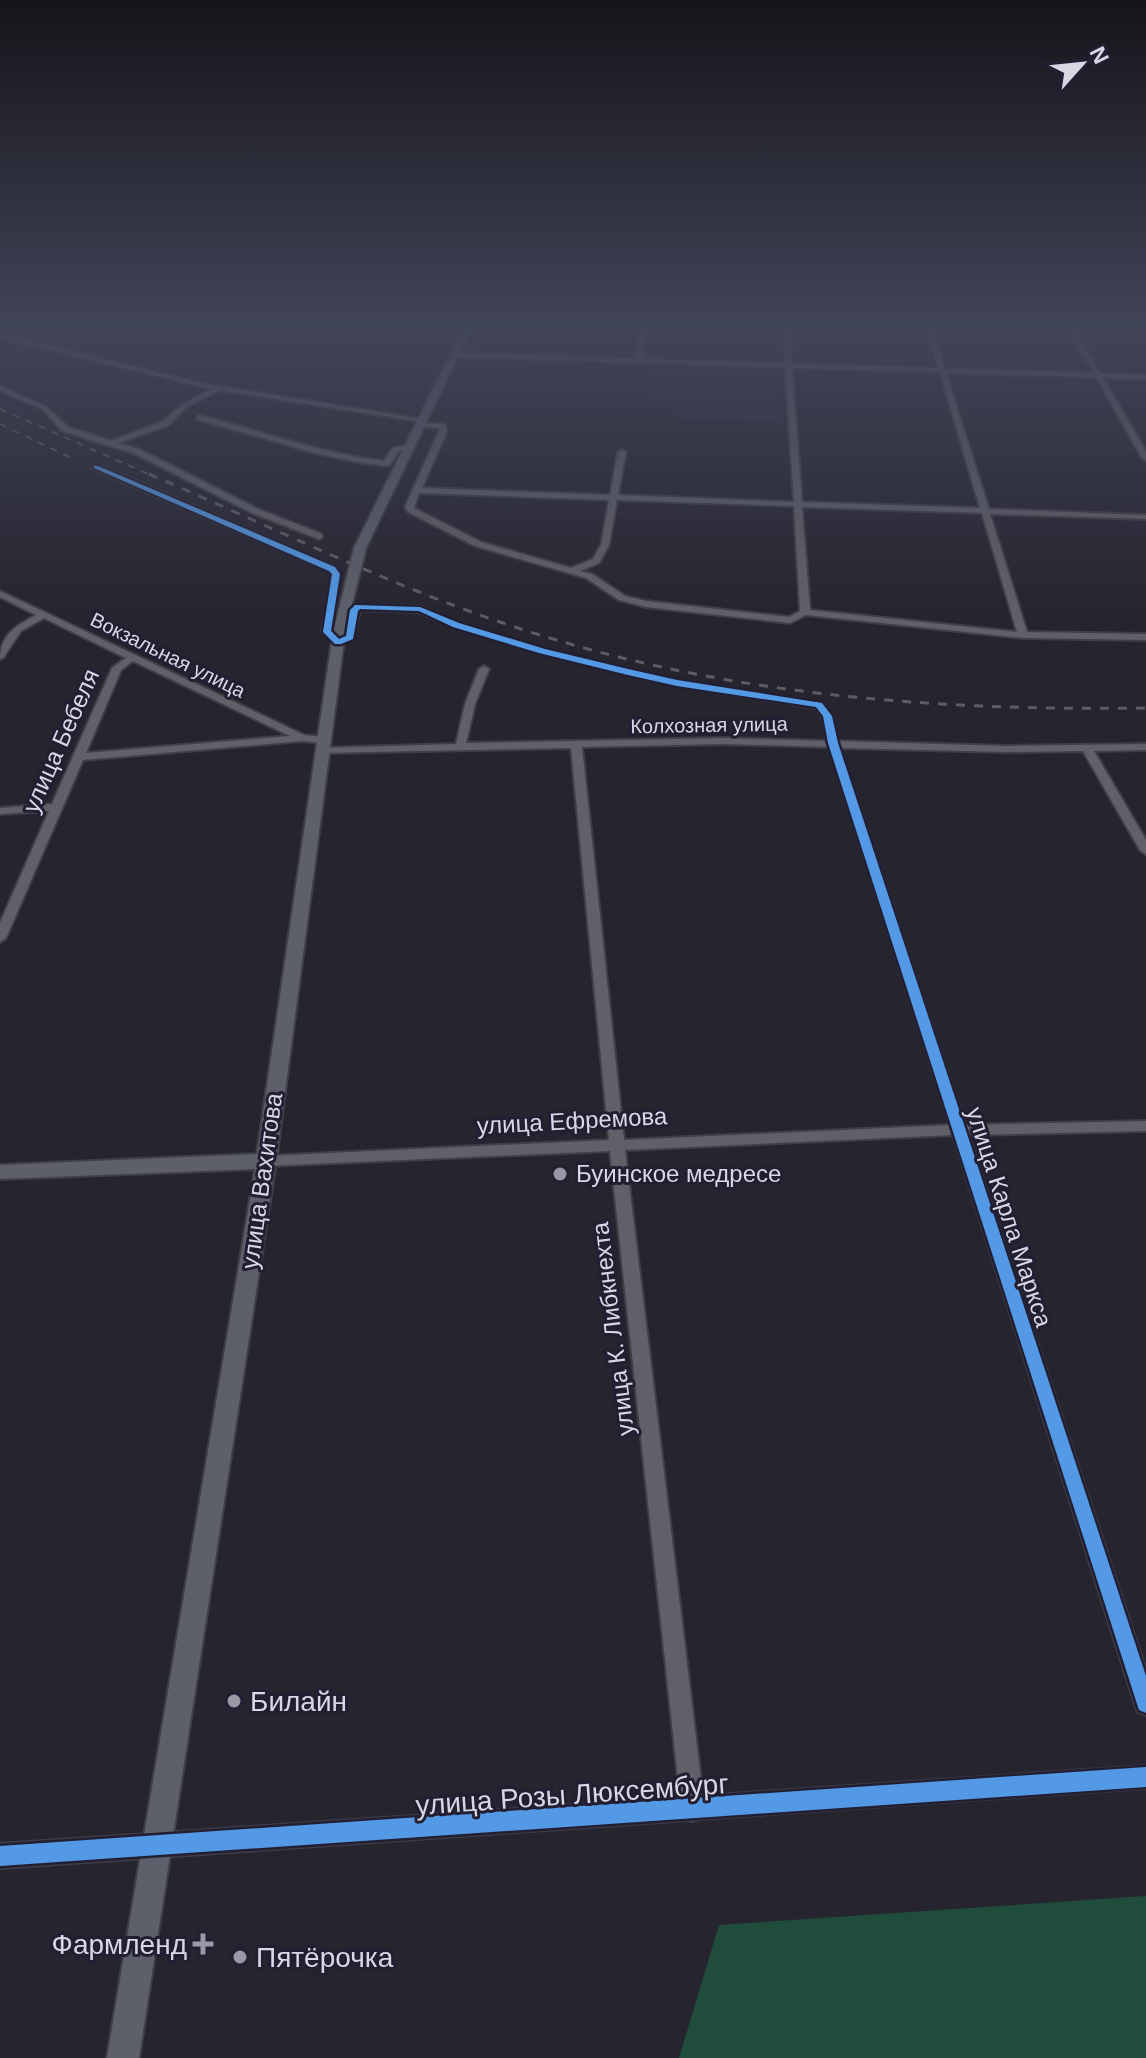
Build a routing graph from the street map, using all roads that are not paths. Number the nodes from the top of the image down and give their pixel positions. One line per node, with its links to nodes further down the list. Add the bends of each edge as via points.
1 (59, 423): 9 (street)
2 (166, 423): 9 (street)
3 (221, 423): 10 (street, via 306,450 371,463 386,464 395,450)
4 (422, 423): 10 (main road, улица Вахитова)
5 (427, 423): 14 (street, via 442,426 443,431)
6 (793, 423): 16 (street)
7 (961, 423): 17 (street)
8 (1126, 423): 12 (street)
9 (111, 443): 19 (street)
10 (410, 447): 26 (main road, улица Вахитова, via 354,564)
11 (622, 452): 15 (street)
12 (1146, 458)
13 (96, 467): 26 (street, via 332,569 336,574 327,632)
14 (416, 490): 15 (street); 20 (street, via 411,510 451,533)
15 (613, 496): 16 (street); 20 (street, via 602,554)
16 (798, 504): 17 (street); 22 (street)
17 (987, 510): 18 (street); 24 (street)
18 (1146, 517)
19 (319, 536)
20 (572, 571): 22 (street, via 600,581 622,598 646,604 790,620)
21 (0, 594): 23 (street, Вокзальная улица)
22 (805, 612): 24 (street)
23 (43, 615): 27 (street, via 17,629); 28 (street, Вокзальная улица)
24 (1023, 635): 25 (street)
25 (1146, 637)
26 (338, 642): 31 (street, улица Карла Маркса, via 350,637 358,607 420,609 456,625 628,672 819,705); 32 (main road, улица Вахитова)
27 (0, 656)
28 (133, 657): 30 (street, Вокзальная улица); 37 (street, улица Бебеля, via 117,668)
29 (484, 669): 35 (street)
30 (302, 738): 32 (street, Вокзальная улица); 37 (street)
31 (833, 743): 33 (street, Колхозная улица); 36 (street, Колхозная улица); 43 (street, улица Карла Маркса)
32 (322, 745): 35 (street, Колхозная улица); 45 (main road, улица Вахитова)
33 (576, 746): 35 (street, Колхозная улица); 44 (street, улица К. Либкнехта)
34 (1146, 747): 36 (street, Колхозная улица)
35 (460, 748)
36 (1087, 749): 40 (street)
37 (77, 757): 38 (street, улица Бебеля)
38 (56, 807): 39 (street); 41 (street, улица Бебеля)
39 (0, 811)
40 (1146, 850)
41 (0, 938)
42 (1146, 1126): 43 (street, улица Ефремова)
43 (958, 1130): 44 (street, улица Ефремова); 47 (street, улица Карла Маркса)
44 (617, 1144): 45 (street, улица Ефремова); 49 (street, улица К. Либкнехта)
45 (266, 1161): 46 (main road, улица Ефремова); 50 (main road, улица Вахитова)
46 (0, 1172)
47 (1146, 1704)
48 (1146, 1777): 49 (street, улица Розы Люксембург)
49 (693, 1810): 50 (street, улица Розы Люксембург)
50 (159, 1845): 51 (street, улица Розы Люксембург); 52 (main road, улица Вахитова)
51 (0, 1856)
52 (123, 2058)

